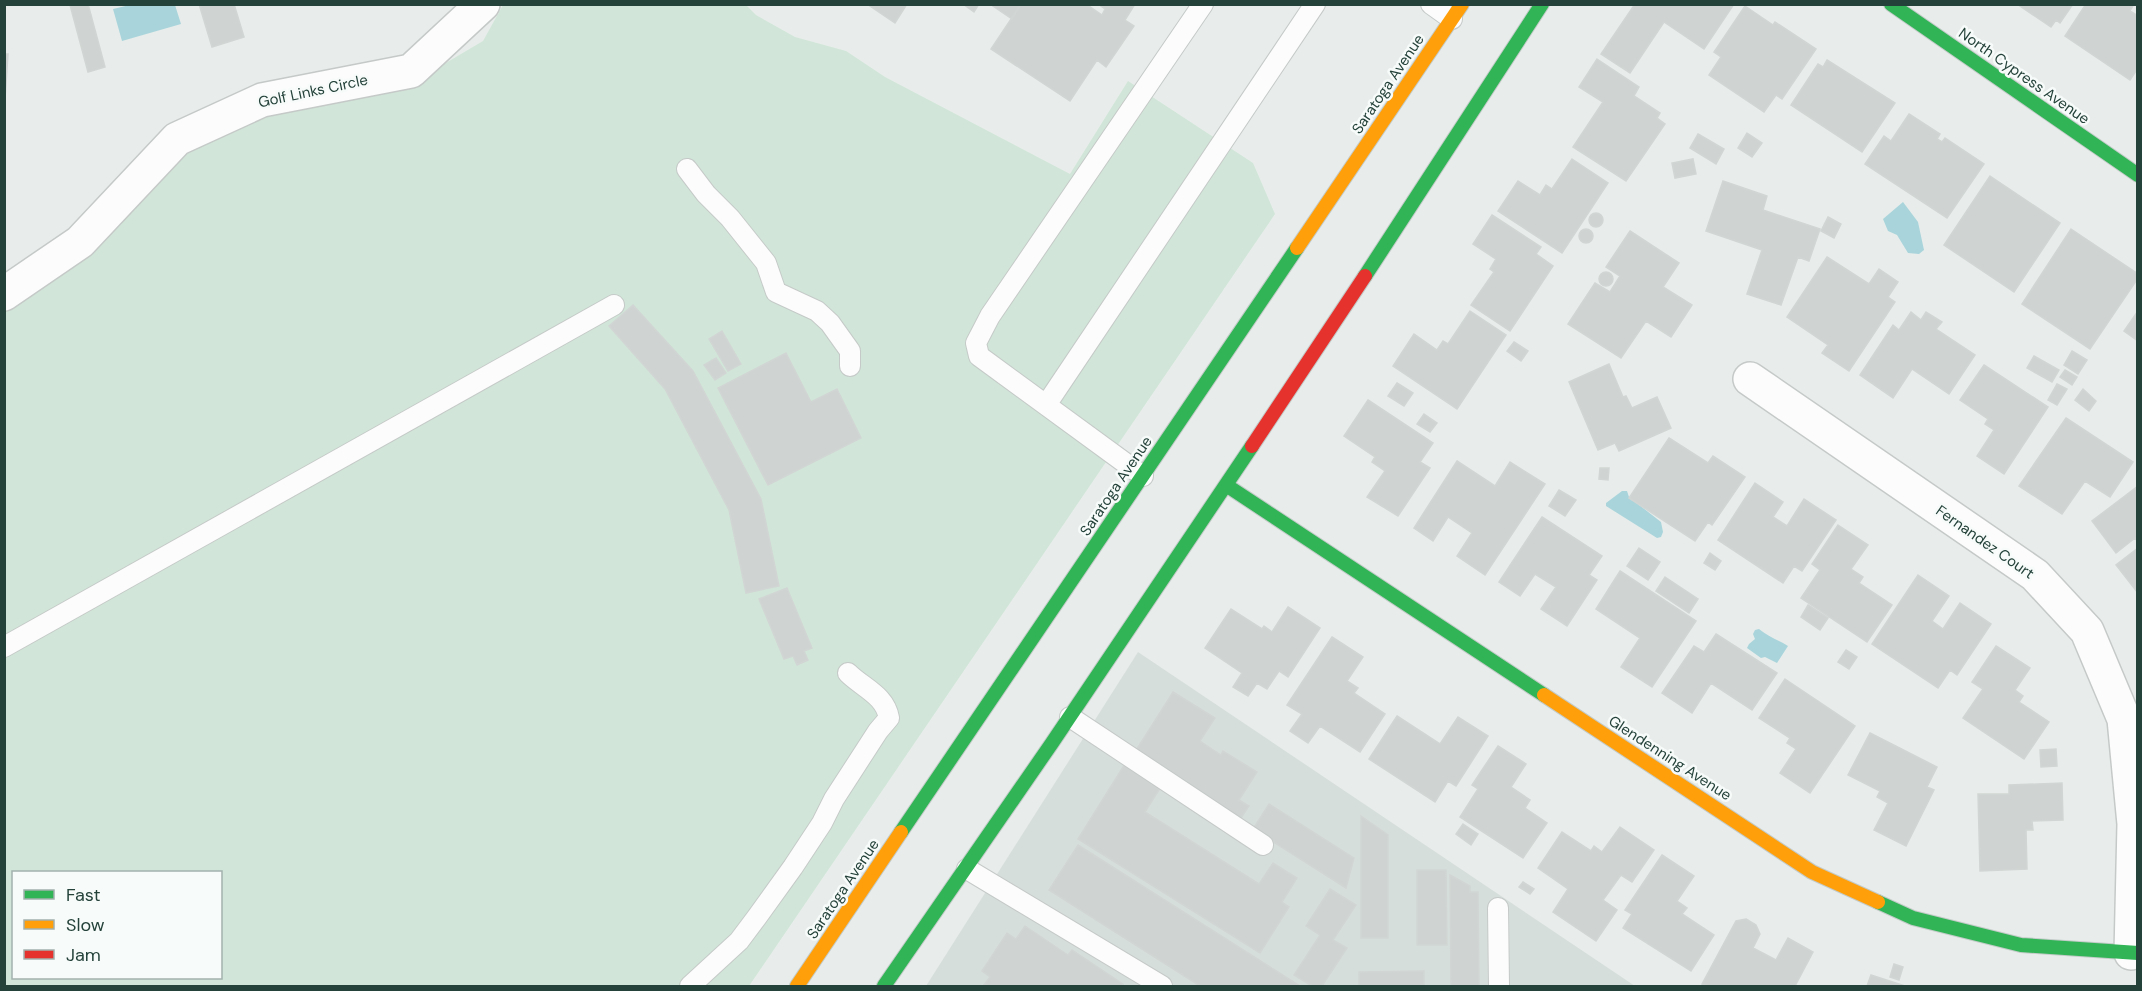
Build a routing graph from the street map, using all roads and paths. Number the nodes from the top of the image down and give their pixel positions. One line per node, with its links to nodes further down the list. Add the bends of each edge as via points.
1 (483, 4): 10 (street, Golf Links Circle, via 411,71 261,100 177,139 80,242)
2 (1203, 4): 14 (lane, via 990,316 976,343 979,356)
3 (1315, 4): 14 (lane)
4 (1431, 4): 7 (lane)
5 (1542, 4): 16 (main road)
6 (1891, 4): 9 (main road, North Cypress Avenue)
7 (1457, 12): 15 (main road, Saratoga Avenue)
8 (687, 169): 12 (lane, via 766,263 776,292 817,311 830,323 850,351)
9 (2138, 175)
10 (4, 294)
11 (614, 305): 17 (lane)
12 (850, 366)
13 (1750, 379): 23 (street, Fernandez Court, via 2035,575 2087,632 2124,719 2133,824)
14 (1046, 405): 15 (lane)
15 (1143, 476): 25 (main road, Saratoga Avenue)
16 (1226, 485): 19 (main road); 23 (main road, Glendenning Avenue, via 1812,873 1913,918 2021,945)
17 (4, 647)
18 (848, 673): 24 (lane, via 880,698 889,718 757,917 739,941)
19 (1070, 717): 20 (lane); 21 (main road)
20 (1263, 845)
21 (967, 869): 26 (main road); 27 (lane)
22 (1498, 908): 28 (lane)
23 (2134, 953)
24 (690, 987)
25 (797, 987)
26 (884, 987)
27 (1162, 987)
28 (1499, 987)

